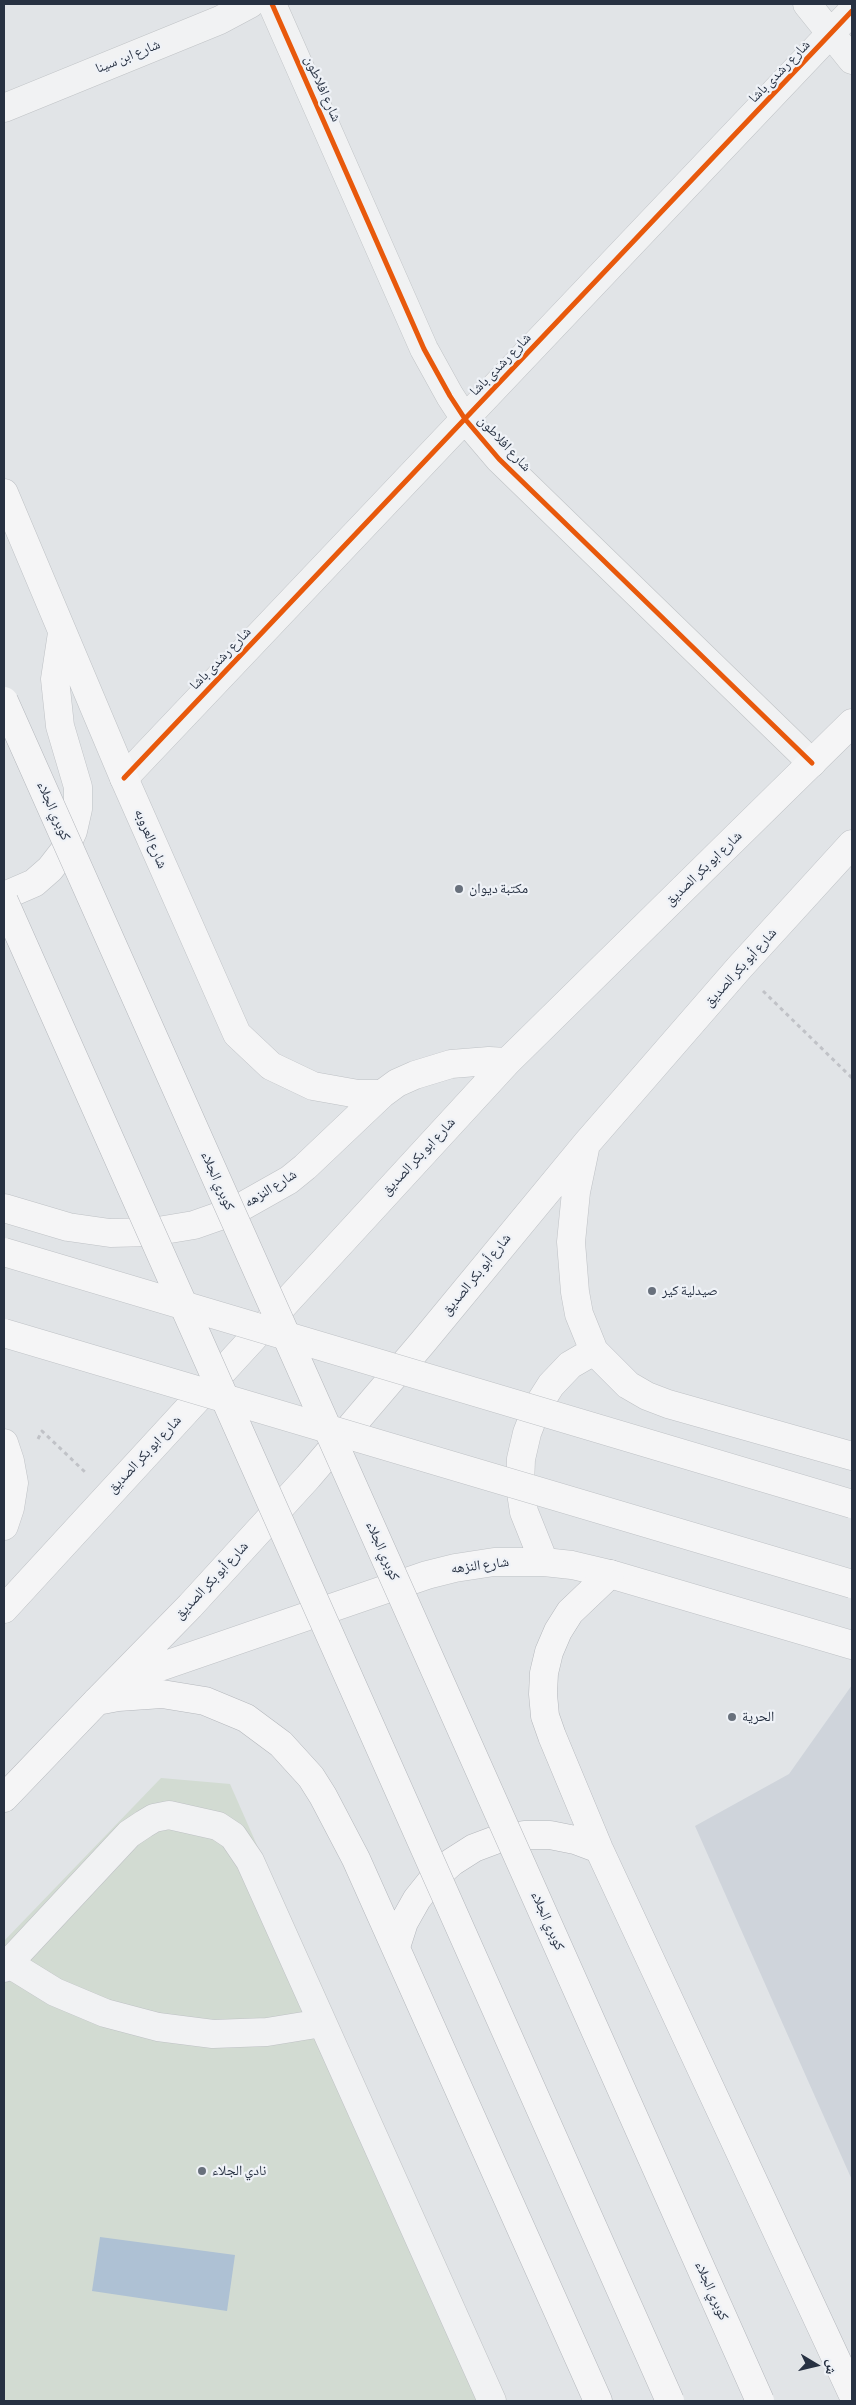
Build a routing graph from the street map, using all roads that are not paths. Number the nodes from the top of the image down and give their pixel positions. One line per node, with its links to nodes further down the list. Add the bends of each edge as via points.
1 (250, 4): 7 (street, شارع ابن سينا, via 220,20)
2 (272, 4): 8 (street, شارع افلاطون, via 424,349)
3 (807, 4): 5 (street)
4 (852, 11): 5 (street, شارع رشدى باشا)
5 (831, 34): 6 (street); 8 (street, شارع رشدى باشا)
6 (852, 60)
7 (4, 108)
8 (465, 419): 13 (street, شارع افلاطون, via 500,459); 14 (street, شارع رشدى باشا)
9 (4, 493): 10 (main road, شارع العروبه)
10 (62, 633): 14 (main road, شارع العروبه); 16 (main road, via 55,679 60,726 78,787 78,809 64,851 50,869 34,883)
11 (4, 702): 45 (main road, كوبري الجلاء, bridge)
12 (852, 723): 13 (main road, شارع ابو بكر الصديق)
13 (812, 763): 18 (main road, شارع ابو بكر الصديق)
14 (124, 778): 19 (main road, شارع العروبه, via 237,1034 271,1066 299,1080 335,1092)
15 (852, 844): 20 (main road, شارع أبو بكر الصديق)
16 (4, 896)
17 (4, 901): 44 (main road, bridge)
18 (507, 1062): 19 (main road, شارع النزهه, via 489,1060 451,1064 415,1075); 32 (main road, شارع ابو بكر الصديق)
19 (382, 1094): 21 (main road, شارع النزهه, via 289,1180 253,1202 207,1220 152,1232 110,1233 68,1227)
20 (587, 1143): 24 (main road, via 576,1192 572,1242 579,1314); 34 (main road, شارع أبو بكر الصديق, via 346,1433 269,1521)
21 (4, 1208)
22 (4, 1252): 27 (main road, bridge)
23 (4, 1333): 31 (main road, bridge)
24 (594, 1351): 26 (main road, via 628,1385 647,1396); 29 (main road, via 570,1365 551,1385 527,1433 521,1459 520,1486 524,1512)
25 (4, 1443): 28 (main road, via 14,1484)
26 (852, 1456)
27 (852, 1504)
28 (4, 1526)
29 (544, 1562): 30 (main road, شارع النزهه); 34 (main road, شارع النزهه, via 494,1562 446,1570)
30 (610, 1574): 33 (main road, شارع النزهه); 37 (main road, via 570,1612 558,1631 549,1652 543,1694 545,1716 552,1736)
31 (852, 1584)
32 (4, 1609)
33 (852, 1645)
34 (116, 1682): 35 (main road, شارع أبو بكر الصديق)
35 (96, 1701): 36 (main road); 38 (main road, via 140,1694 205,1701 246,1718 281,1744 311,1777 335,1816)
36 (4, 1798)
37 (599, 1849): 38 (main road, via 550,1835 498,1839 474,1848 452,1862 417,1899 404,1922); 41 (main road)
38 (396, 1947): 43 (main road)
39 (6, 1965): 40 (street, via 55,1992 106,2013 158,2027 213,2034 267,2032); 40 (street, via 129,1834 154,1818 169,1815 218,1826 242,1847)
40 (322, 2023): 42 (street)
41 (852, 2393)
42 (492, 2401)
43 (598, 2401)
44 (670, 2401)
45 (760, 2401)

